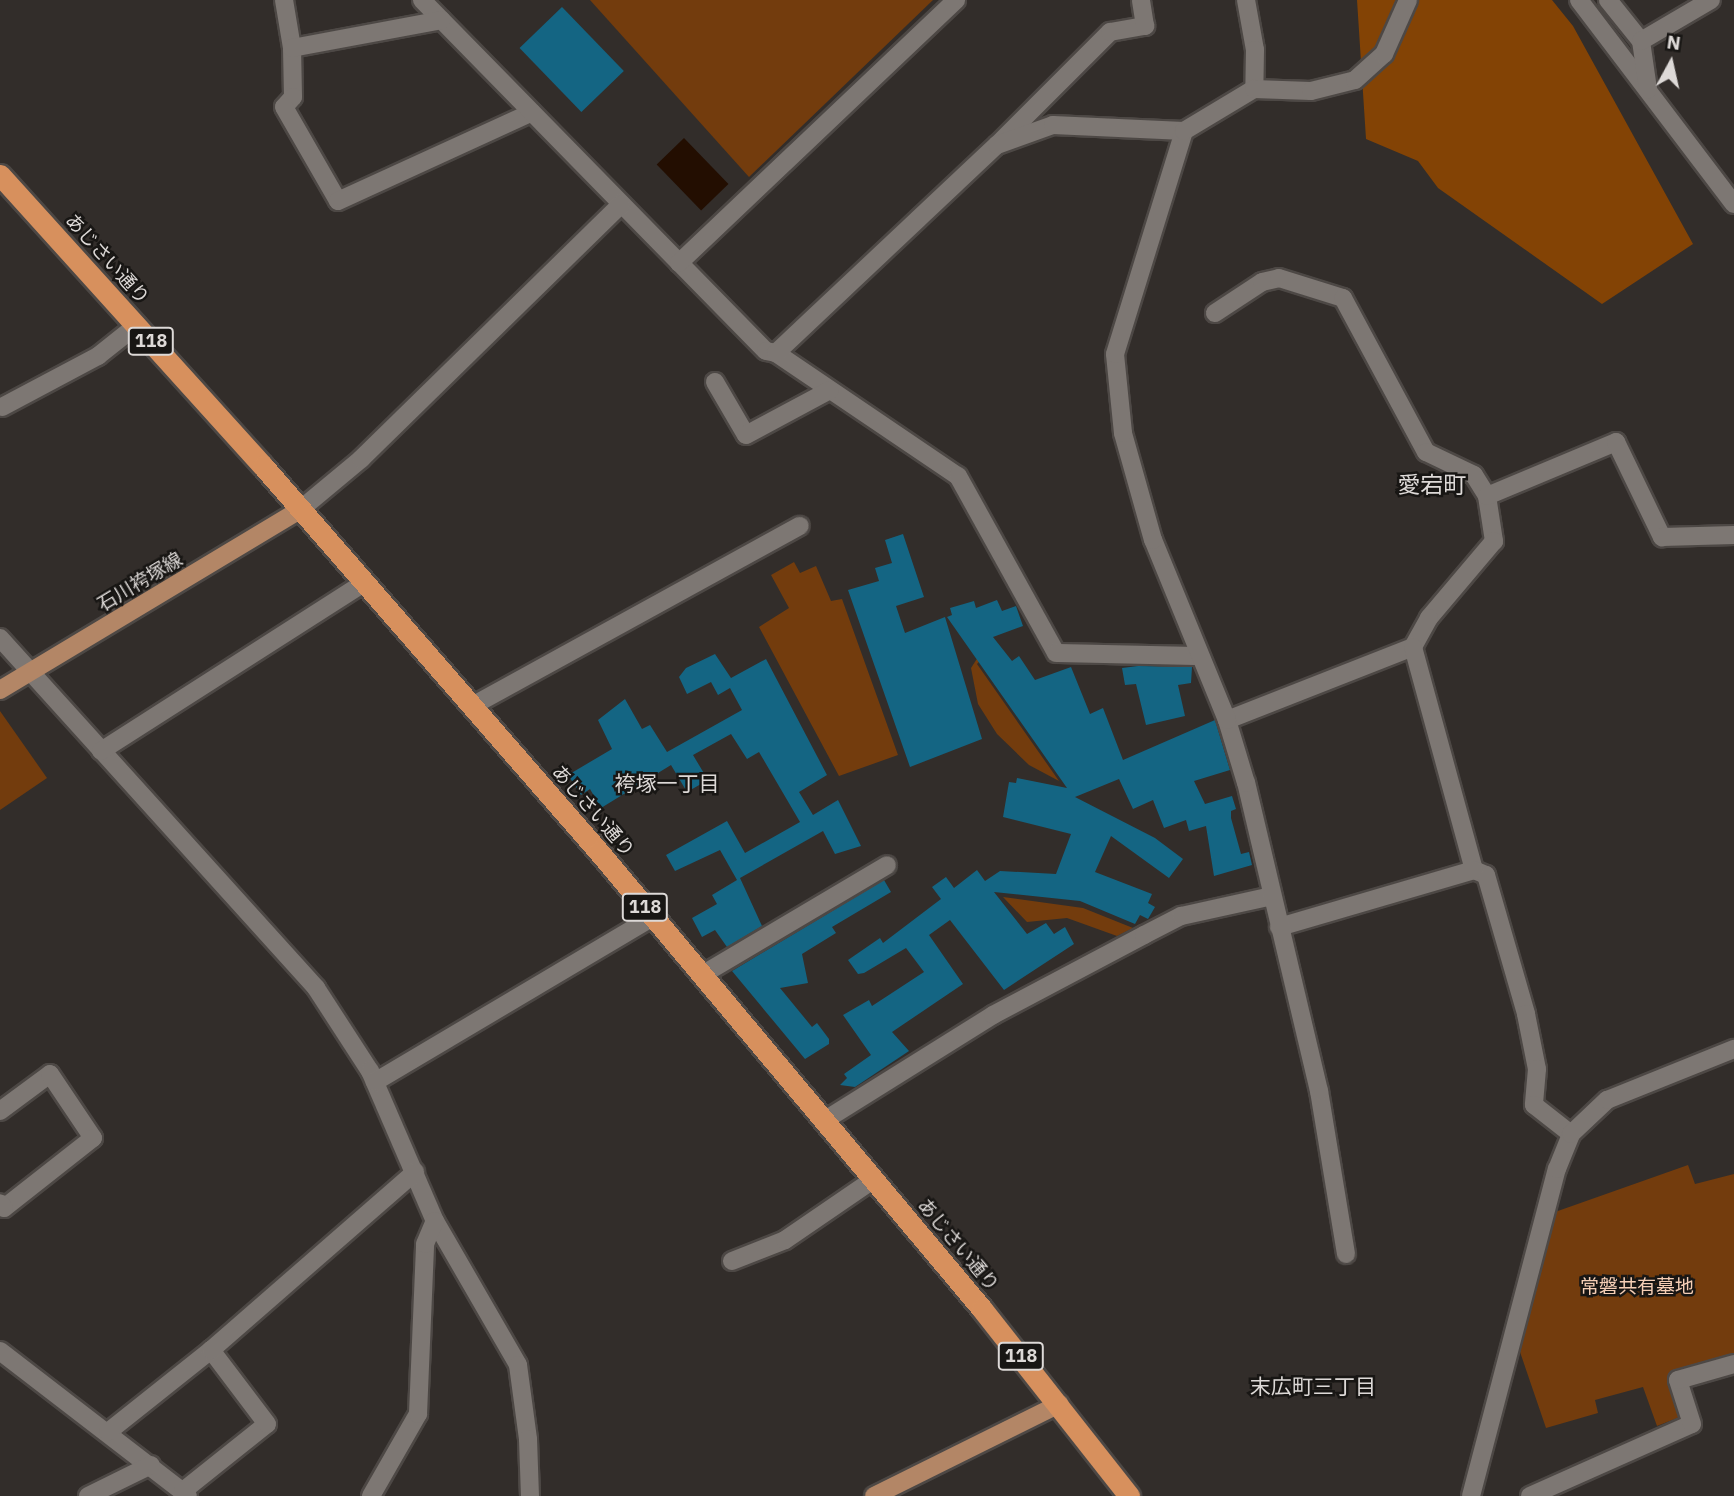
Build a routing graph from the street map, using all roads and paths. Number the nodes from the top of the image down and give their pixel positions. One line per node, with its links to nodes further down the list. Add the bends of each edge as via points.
1 (284, 0): 12 (street)
2 (422, 0): 10 (street)
3 (956, 0): 21 (street)
4 (1142, 0): 17 (street, via 1145,26 1110,32)
5 (1246, 0): 13 (street, via 1255,50)
6 (1408, 0): 13 (street, via 1384,54 1355,80 1311,91)
7 (1579, 0): 14 (street)
8 (1608, 0): 11 (street)
9 (1711, 0): 11 (street)
10 (441, 20): 12 (street); 15 (street)
11 (1642, 41): 14 (street)
12 (292, 48): 15 (street, via 293,97 284,107 338,201)
13 (1254, 89): 16 (street)
14 (1649, 92): 20 (street)
15 (531, 112): 19 (street)
16 (1184, 131): 17 (street, via 1054,125); 35 (street, via 1115,354 1122,433 1133,475)
17 (998, 145): 24 (street)
18 (0, 175): 23 (highway, あじさい通り / 118)
19 (621, 204): 21 (street); 29 (street, via 447,377 331,487)
20 (1734, 204)
21 (679, 263): 24 (street)
22 (1215, 313): 28 (street, via 1262,282 1279,278 1342,298 1426,452 1474,475)
23 (137, 325): 27 (street, via 98,356); 29 (highway, あじさい通り / 118)
24 (771, 352): 26 (street)
25 (715, 382): 26 (street, via 746,435)
26 (830, 390): 35 (street, via 958,477 1056,653)
27 (2, 407)
28 (1487, 496): 31 (street, via 1616,442 1662,537); 34 (street, via 1494,541 1429,618)
29 (301, 509): 32 (highway, あじさい通り / 118); 36 (main road, 石川袴塚線)
30 (800, 526): 38 (street)
31 (1734, 535)
32 (364, 583): 38 (highway, あじさい通り / 118); 40 (street)
33 (0, 638): 36 (street)
34 (1413, 647): 39 (street); 42 (street)
35 (1198, 656): 39 (street)
36 (31, 673): 37 (main road, 石川袴塚線); 40 (street)
37 (0, 690)
38 (472, 706): 44 (highway, あじさい通り / 118)
39 (1227, 720): 43 (street)
40 (101, 751): 48 (street, via 316,988)
41 (887, 865): 46 (street)
42 (1474, 870): 45 (street); 51 (street, via 1486,874 1526,1014 1537,1069 1534,1105)
43 (1272, 896): 45 (street); 50 (street, via 1181,916 1143,935 993,1015)
44 (653, 917): 46 (highway, あじさい通り / 118); 48 (street)
45 (1279, 928): 56 (street, via 1319,1091)
46 (702, 975): 50 (highway, あじさい通り / 118)
47 (1734, 1049): 51 (street, via 1607,1100)
48 (375, 1082): 52 (street)
49 (0, 1111): 54 (street, via 50,1074 93,1138 4,1208)
50 (825, 1121): 53 (highway, あじさい通り / 118)
51 (1571, 1134): 70 (street, via 1557,1168)
52 (415, 1172): 55 (street); 59 (street)
53 (874, 1178): 57 (street, via 785,1240); 61 (highway, あじさい通り / 118)
54 (0, 1203)
55 (435, 1221): 66 (street, via 425,1244 418,1414); 67 (street, via 518,1365)
56 (1346, 1254)
57 (732, 1261)
58 (0, 1350): 62 (street)
59 (211, 1350): 62 (street); 64 (street, via 267,1424)
60 (1734, 1364): 71 (street, via 1678,1380 1692,1424)
61 (1059, 1404): 68 (main road); 69 (highway, あじさい通り / 118)
62 (108, 1432): 63 (street)
63 (151, 1465): 64 (street); 65 (street)
64 (186, 1493)
65 (89, 1496)
66 (372, 1496)
67 (530, 1496)
68 (874, 1496)
69 (1129, 1496)
70 (1471, 1496)
71 (1530, 1496)

